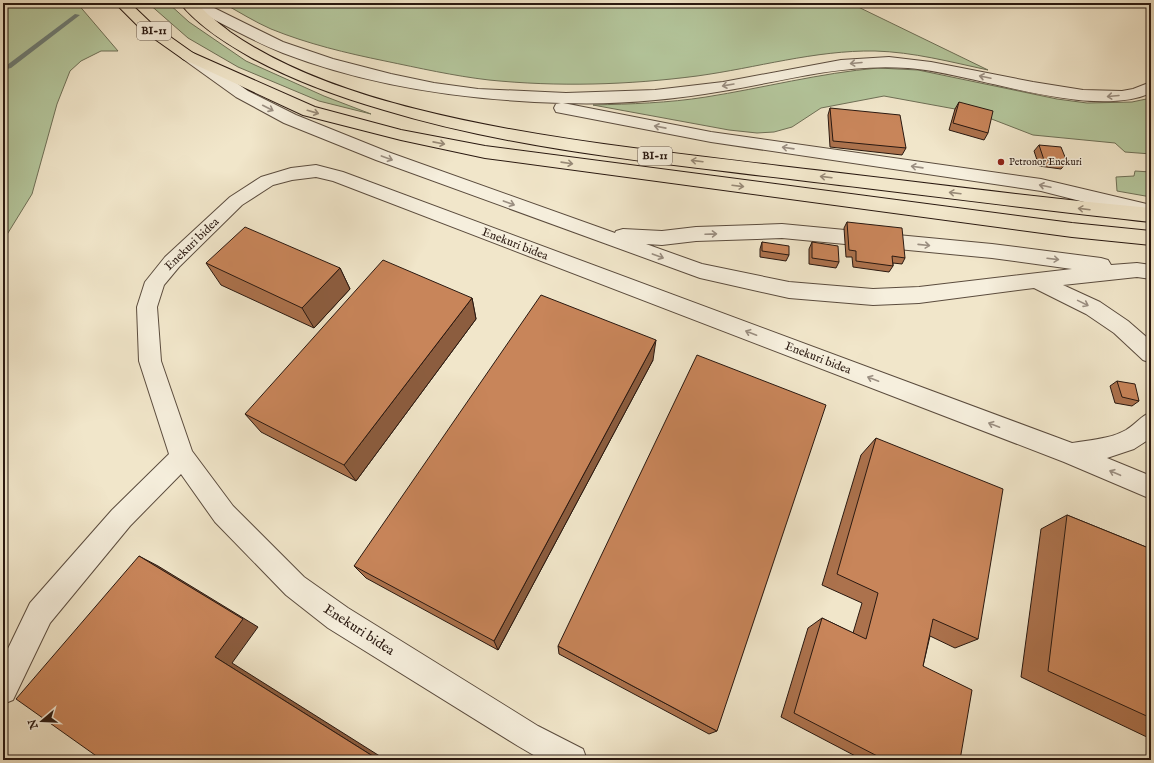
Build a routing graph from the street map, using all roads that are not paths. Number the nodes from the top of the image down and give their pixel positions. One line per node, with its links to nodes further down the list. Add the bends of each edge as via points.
1 (122, 3): 4 (main road, BI-11, via 147,27)
2 (188, 3): 8 (main road, BI-11, one-way to 2, via 619,151 484,131 385,106 296,74 224,35)
3 (193, 3): 6 (street, via 268,41 319,60 391,80)
4 (188, 56): 9 (street, one-way to 9, via 242,94 290,119 382,156); 10 (main road, BI-11, one-way to 10, via 309,111 401,135 485,152 1057,228)
5 (1151, 87): 6 (street, one-way to 6, via 1133,94 1105,96 1069,93 927,65 878,62 825,67 700,90 639,96)
6 (503, 97): 7 (street, one-way to 6, via 1041,185 711,137)
7 (1151, 212)
8 (1151, 215)
9 (602, 236): 11 (street, one-way to 11, via 662,238 696,234 782,231 992,251); 12 (street, one-way to 12, via 700,271 789,290 873,297 919,295)
10 (1151, 238)
11 (1144, 271): 12 (street)
12 (1035, 280): 13 (street, one-way to 13, via 1093,308 1121,327)
13 (1151, 354)
14 (1151, 422): 15 (street, via 1136,436 1115,446)
15 (1072, 454): 16 (street, Enekuri bidea, one-way to 16, via 344,179 316,171 291,174 267,181 236,201 172,262 155,282 147,307 150,361); 17 (street, Enekuri bidea, one-way to 15)
16 (182, 457): 18 (street, via 121,518 40,613); 19 (street, Enekuri bidea, via 224,514 302,590 344,622 528,736)
17 (1151, 488)
18 (3, 690)
19 (572, 760)

